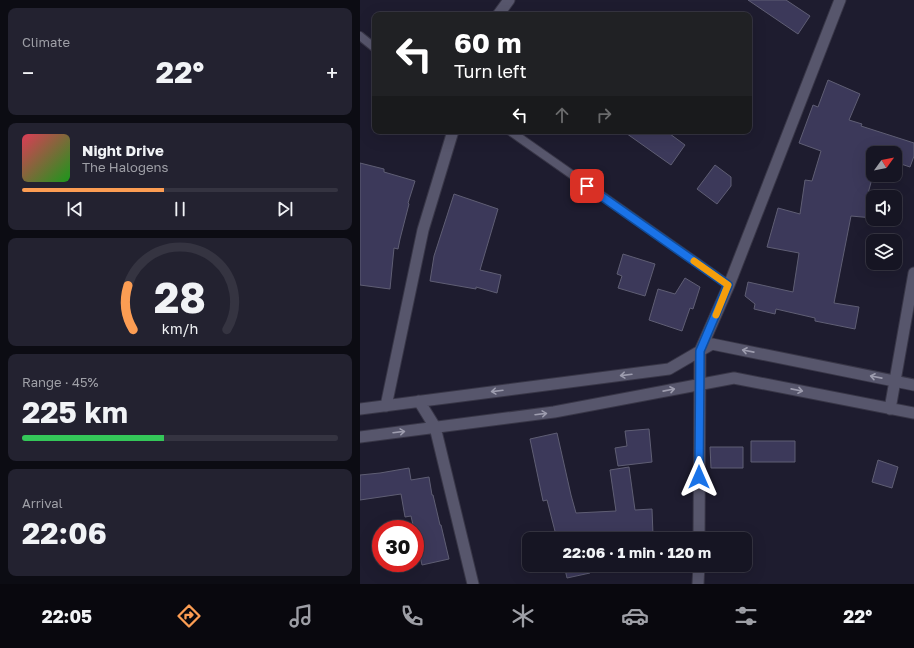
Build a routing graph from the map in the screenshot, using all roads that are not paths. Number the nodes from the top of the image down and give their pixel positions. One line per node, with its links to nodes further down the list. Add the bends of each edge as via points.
1 (509, 0): 3 (street)
2 (840, 0): 9 (street)
3 (500, 12)
4 (360, 36): 5 (lane)
5 (372, 46)
6 (452, 134): 15 (street, via 423,230)
7 (514, 134): 9 (lane)
8 (914, 273): 11 (street)
9 (728, 285): 10 (street)
10 (700, 351): 11 (street, one-way to 10, via 712,344); 12 (street); 14 (street, one-way to 14, via 669,369)
11 (895, 381): 13 (street); 17 (street)
12 (700, 384): 17 (street, one-way to 17, via 734,378); 19 (street, one-way to 12, via 554,412); 21 (street)
13 (914, 385)
14 (419, 402): 15 (street); 19 (street)
15 (386, 406): 16 (street)
16 (360, 409)
17 (890, 409): 18 (street)
18 (914, 413)
19 (435, 427): 20 (street, one-way to 19); 23 (street)
20 (360, 437)
21 (699, 532)
22 (699, 572): 24 (street)
23 (473, 584)
24 (698, 584)

